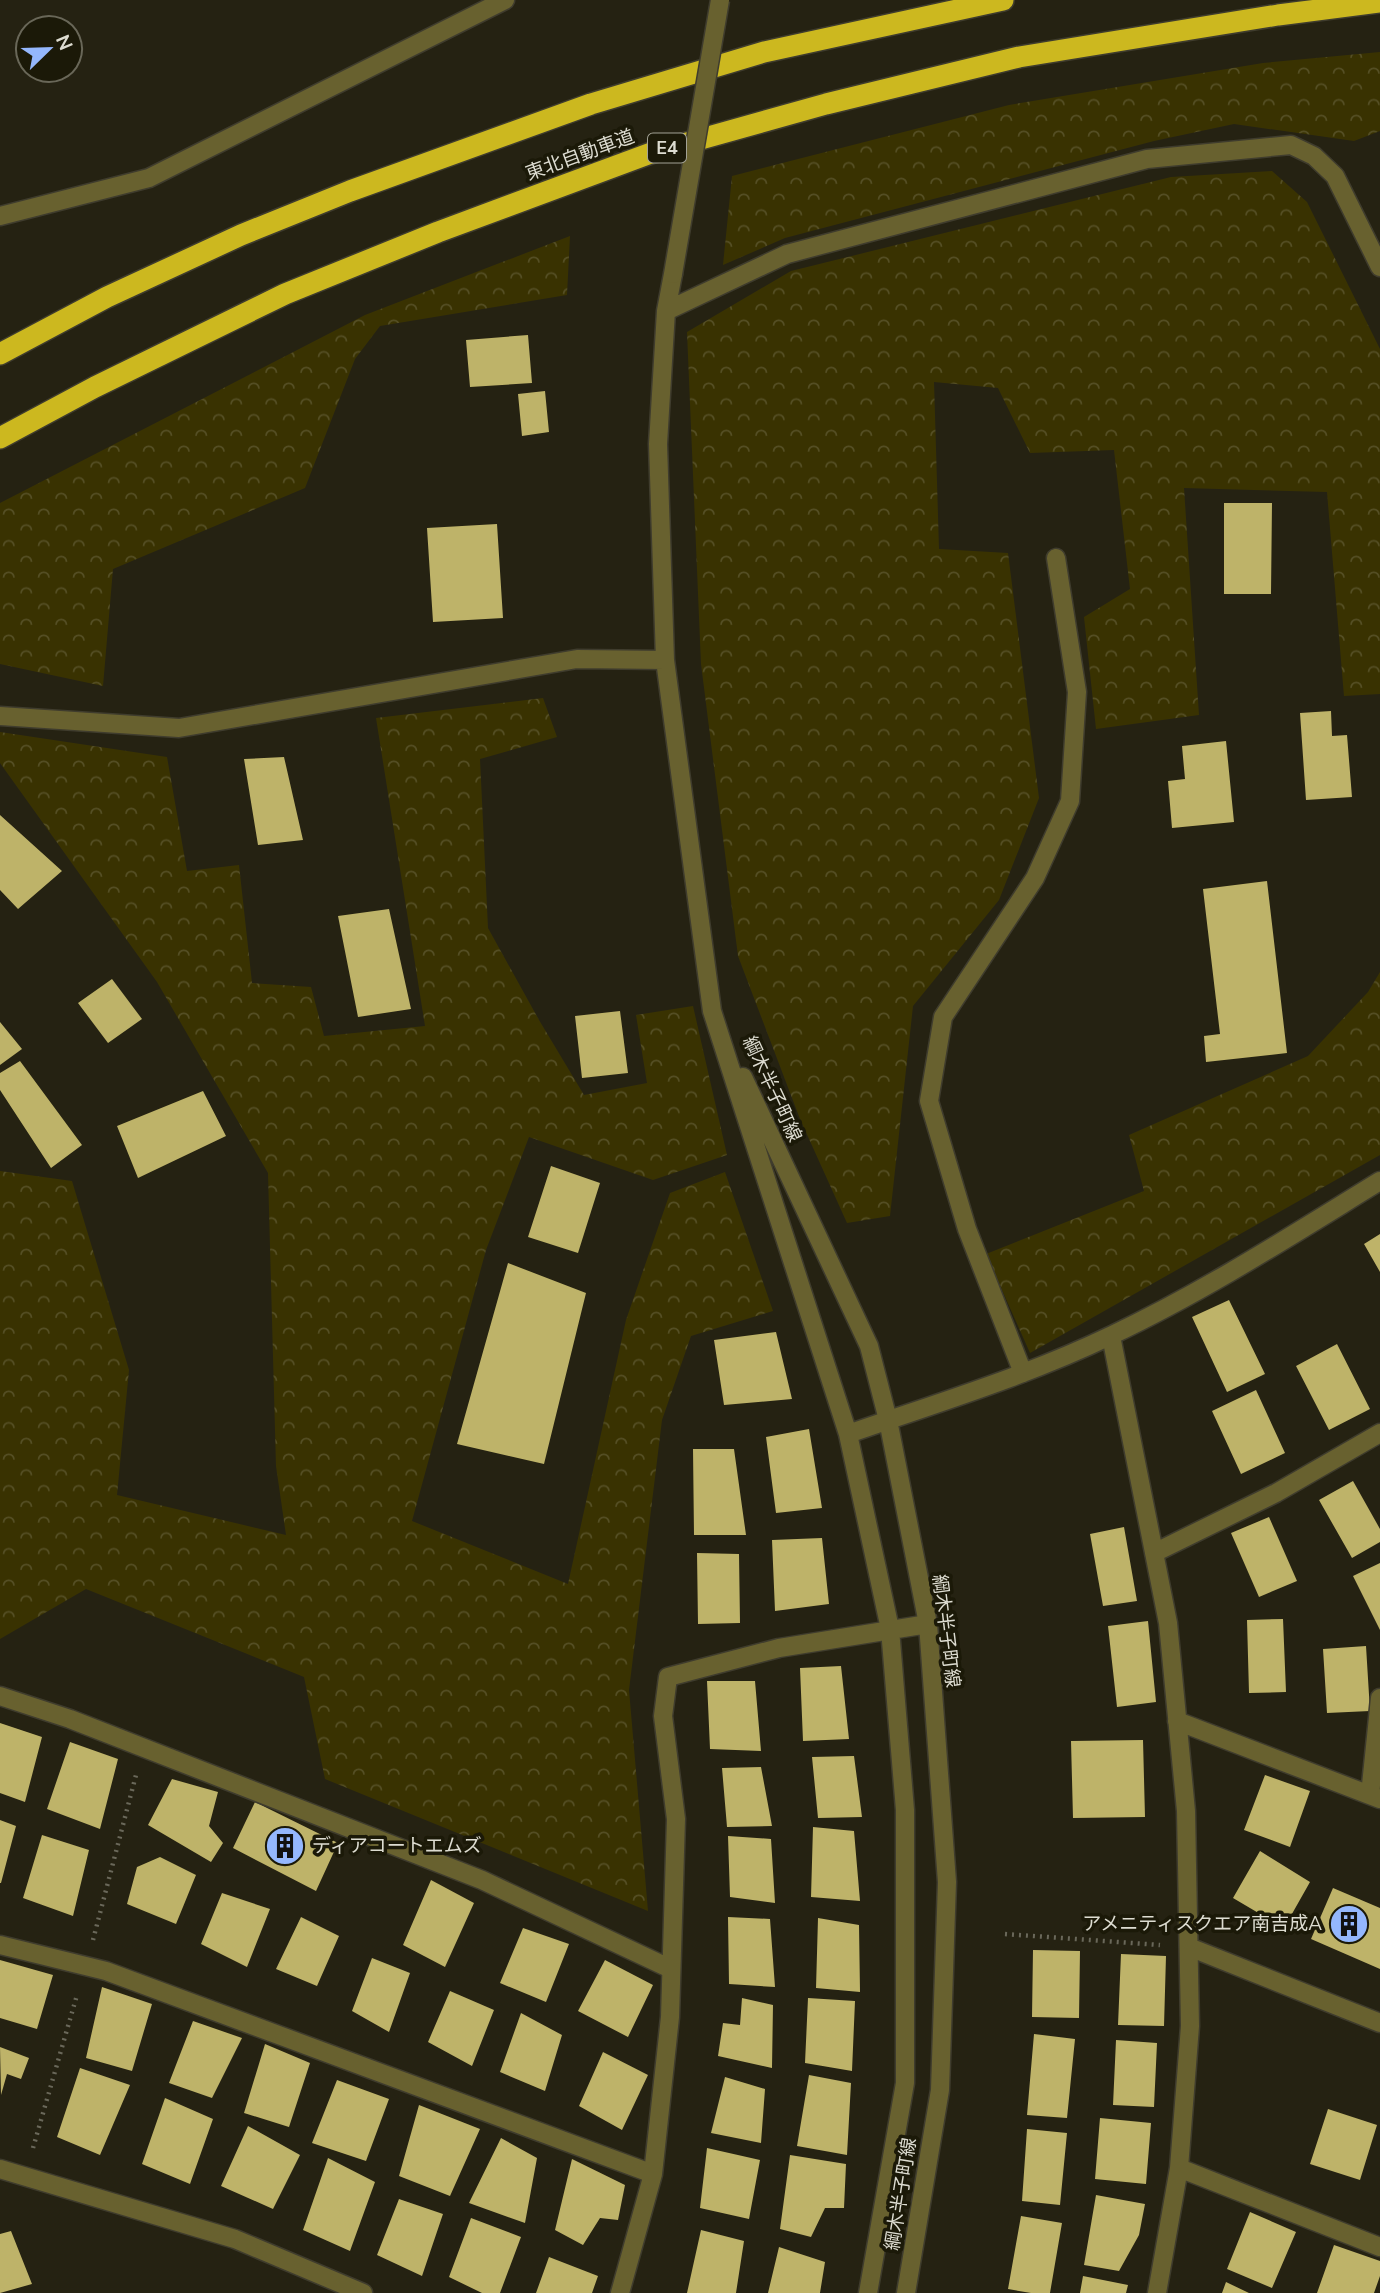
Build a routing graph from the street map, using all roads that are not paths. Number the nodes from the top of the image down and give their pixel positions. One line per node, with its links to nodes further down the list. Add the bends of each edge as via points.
1 (505, 0): 5 (street, via 149,178)
2 (720, 0): 7 (street, bridge)
3 (1003, 0): 8 (highway, via 764,52 591,104 240,235 107,297)
4 (1380, 2): 9 (highway, 東北自動車道 / E4, via 1018,57 651,153 285,294)
5 (0, 216)
6 (1380, 267): 7 (street, via 1335,176 1314,156 1291,145 1147,159 787,254)
7 (666, 311): 11 (street, via 658,444)
8 (0, 354)
9 (0, 438)
10 (1056, 558): 16 (street, via 1077,692 1070,801 1035,878 943,1017 929,1101 967,1229)
11 (665, 660): 12 (street, via 577,659 179,728); 13 (street)
12 (0, 716)
13 (712, 1011): 17 (street, 綱木半子町線, via 869,1346); 19 (street)
14 (1380, 1181): 15 (street, via 1212,1284)
15 (1111, 1336): 16 (street); 20 (street)
16 (1023, 1373): 17 (street)
17 (888, 1420): 19 (street); 21 (street, 綱木半子町線)
18 (1380, 1433): 20 (street, via 1276,1493)
19 (848, 1434): 22 (street)
20 (1154, 1553): 25 (street, via 1168,1623)
21 (928, 1624): 22 (street); 38 (street, 綱木半子町線, via 947,1881 940,2090)
22 (890, 1629): 29 (street, via 779,1648 668,1676 663,1716 676,1819); 37 (street, via 905,1810 905,2083)
23 (0, 1696): 29 (street, via 482,1880)
24 (1380, 1698): 26 (street)
25 (1177, 1721): 26 (street); 28 (street, via 1186,1811)
26 (1375, 1797)
27 (0, 1945): 33 (street, via 106,1971)
28 (1189, 1947): 30 (street); 31 (street, via 1190,2026)
29 (671, 1969): 33 (street)
30 (1380, 2023)
31 (1179, 2168): 34 (street); 39 (street)
32 (0, 2169): 35 (street, via 235,2239)
33 (653, 2174): 36 (street)
34 (1380, 2247)
35 (363, 2293)
36 (620, 2293)
37 (868, 2293)
38 (906, 2293)
39 (1157, 2293)

